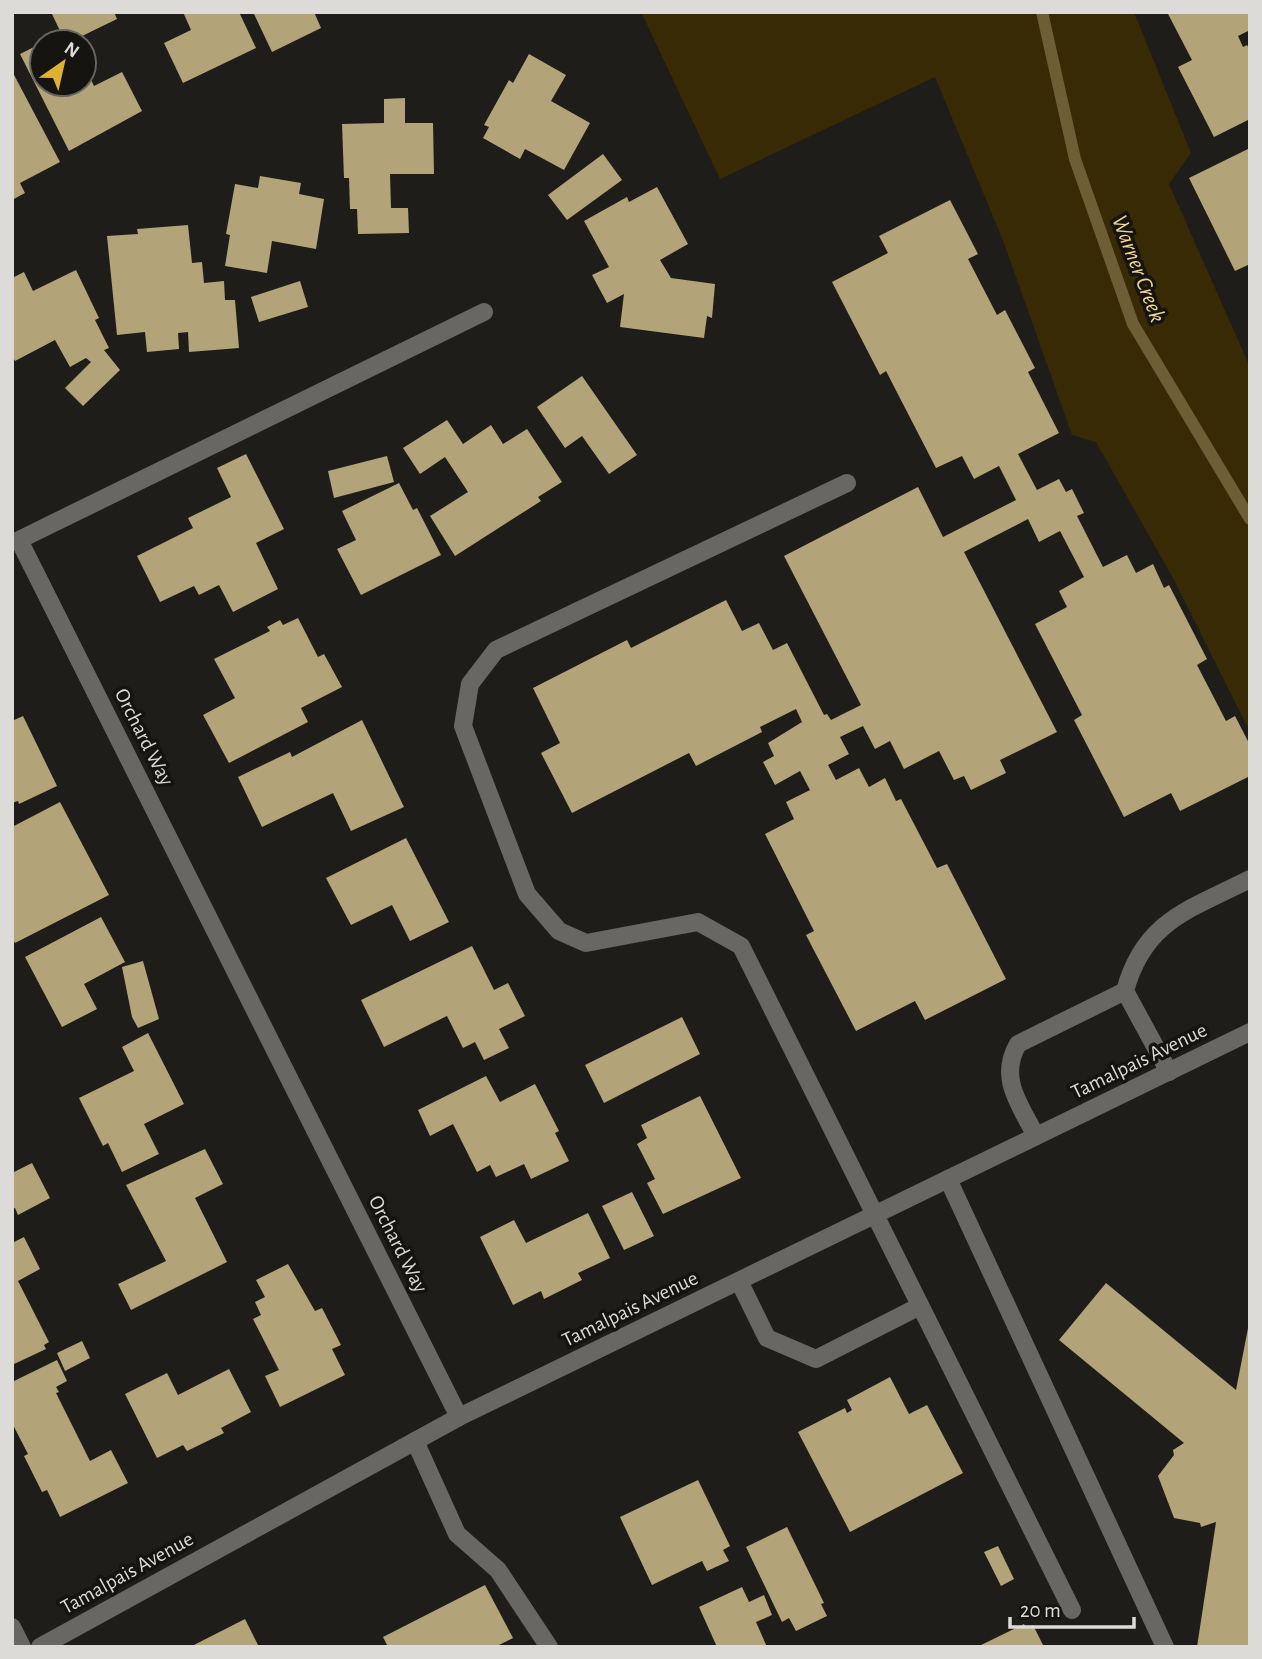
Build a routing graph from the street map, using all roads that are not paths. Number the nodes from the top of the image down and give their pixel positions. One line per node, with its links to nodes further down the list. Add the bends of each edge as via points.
1 (484, 312): 12 (street, Orchard Way, via 19,540)
2 (847, 483): 9 (street, via 496,650 470,684 463,726 527,894 559,931 586,943 698,922 741,946)
3 (1250, 879): 4 (street, via 1163,924 1131,967)
4 (1125, 991): 6 (street); 7 (street, via 1018,1044 1008,1070 1009,1085)
5 (1250, 1032): 6 (street, Tamalpais Avenue)
6 (1169, 1072): 7 (street, Tamalpais Avenue)
7 (1036, 1136): 8 (street, Tamalpais Avenue)
8 (948, 1180): 9 (street, Tamalpais Avenue); 19 (street)
9 (875, 1215): 10 (street, Tamalpais Avenue); 11 (street)
10 (739, 1281): 11 (street, via 766,1338 816,1359); 12 (street, Tamalpais Avenue)
11 (920, 1306): 14 (street)
12 (459, 1417): 13 (street, Tamalpais Avenue)
13 (415, 1441): 17 (street, Tamalpais Avenue); 18 (street, via 457,1534 498,1570)
14 (1072, 1610)
15 (12, 1627): 16 (street)
16 (22, 1647)
17 (40, 1647)
18 (549, 1647)
19 (1165, 1647)

